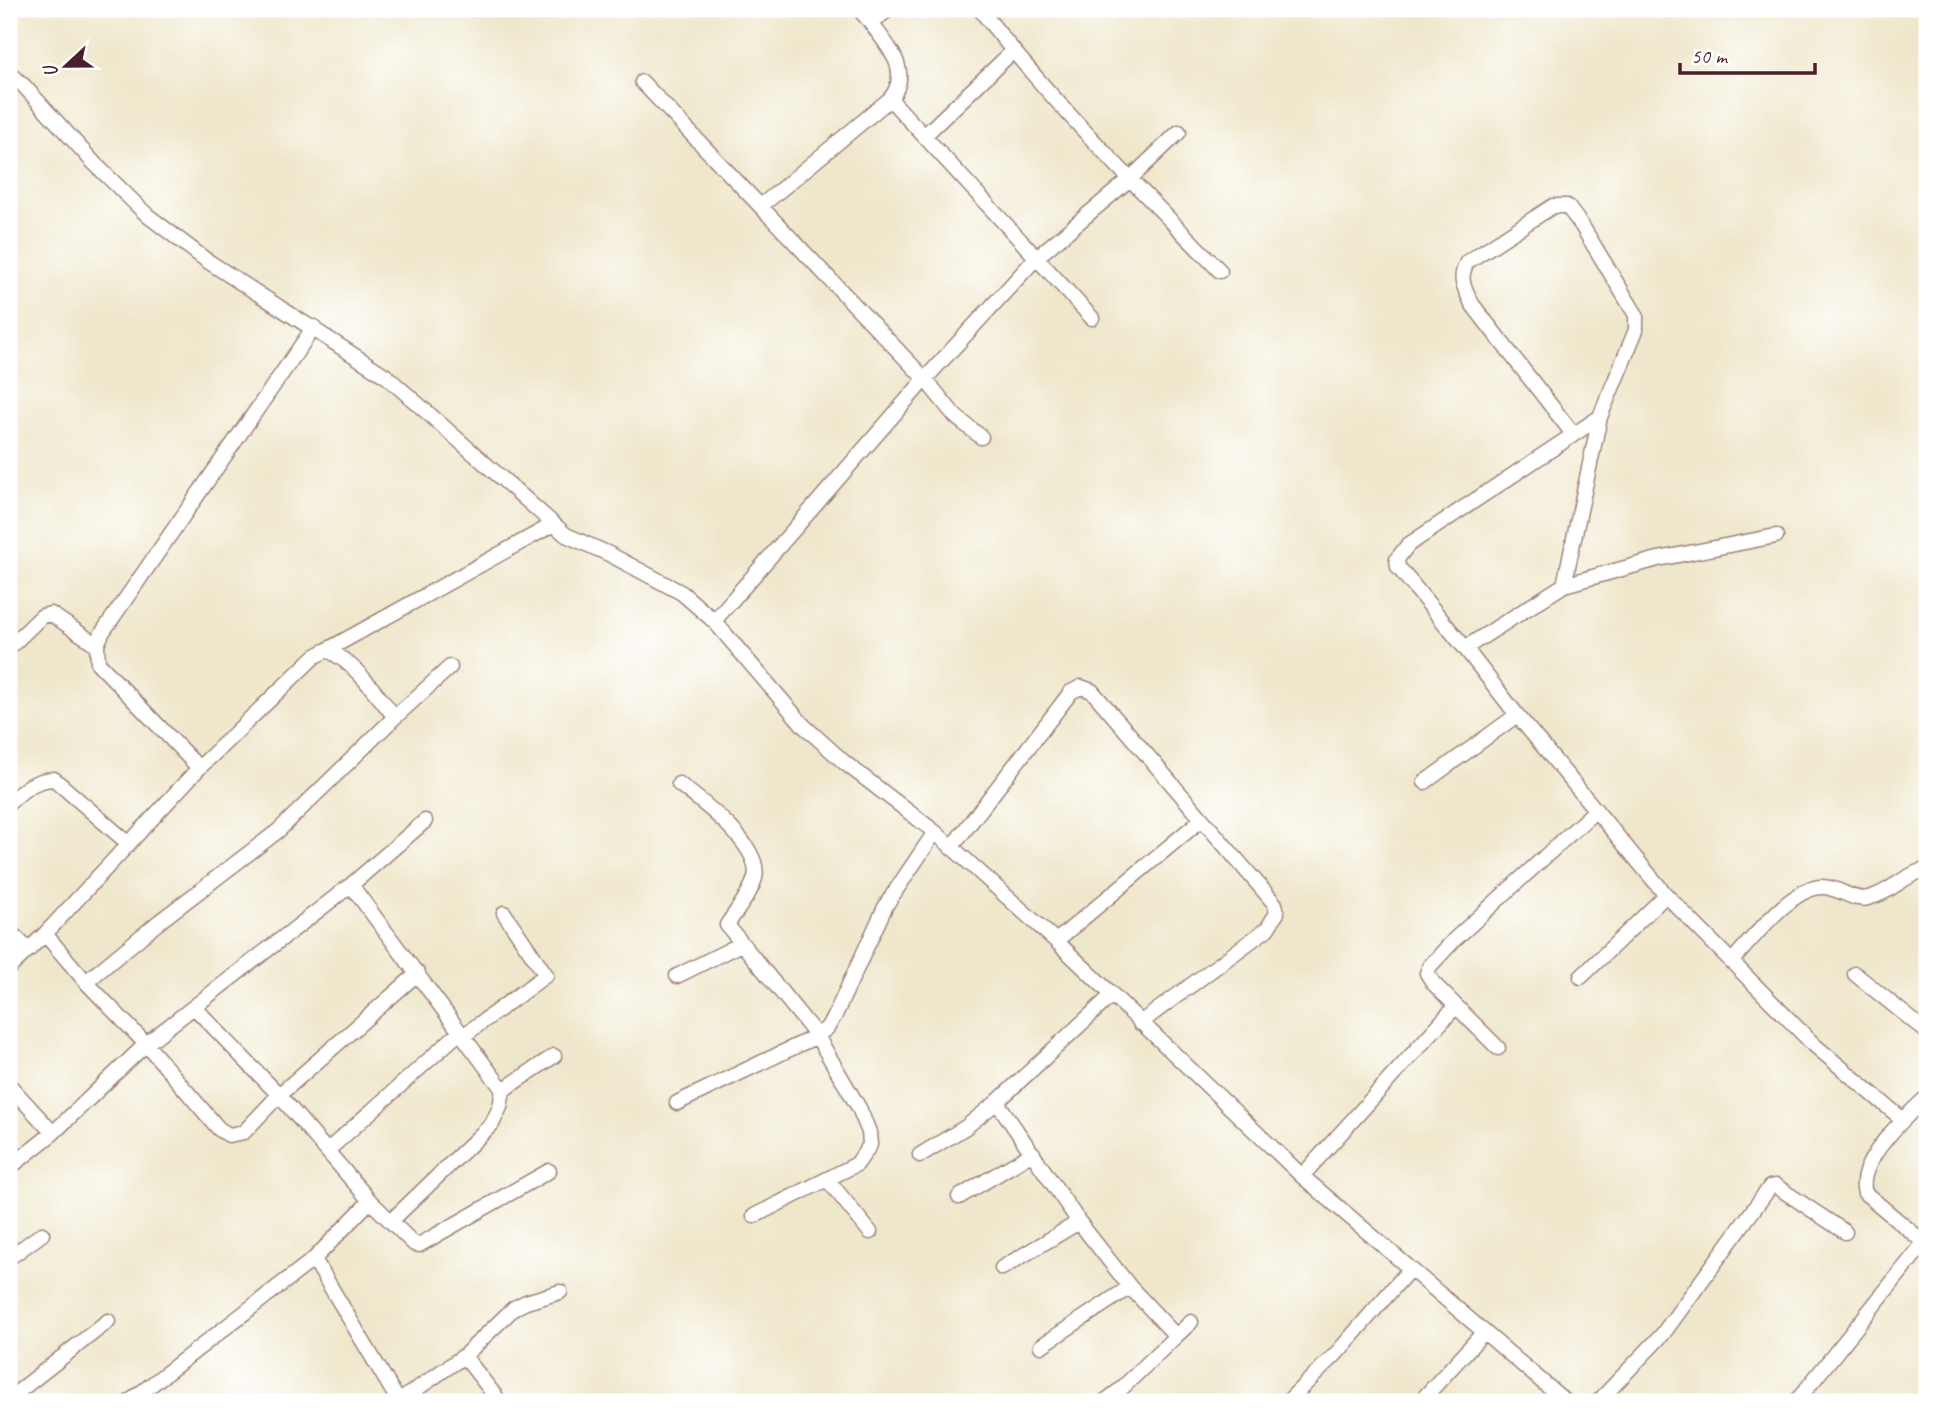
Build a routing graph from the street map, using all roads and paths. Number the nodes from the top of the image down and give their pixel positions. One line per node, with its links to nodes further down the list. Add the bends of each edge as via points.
1 (859, 9): 4 (street)
2 (889, 9): 4 (street)
3 (981, 9): 5 (street)
4 (871, 23): 8 (street, via 900,71 899,88)
5 (1013, 51): 10 (street); 11 (street)
6 (9, 73): 16 (street, via 146,215 206,260)
7 (642, 82): 12 (street)
8 (890, 99): 10 (street); 12 (street)
9 (1179, 132): 11 (street)
10 (924, 136): 13 (street)
11 (1129, 178): 13 (street); 14 (street)
12 (761, 206): 17 (street)
13 (1037, 257): 15 (street); 17 (street)
14 (1220, 271)
15 (1092, 318)
16 (314, 327): 21 (street, via 386,376); 25 (street)
17 (925, 379): 20 (street, via 955,416); 24 (street)
18 (1600, 417): 19 (street); 19 (street, via 1636,330 1636,315 1582,226 1561,204 1467,262 1461,274 1472,304); 23 (street)
19 (1573, 434): 27 (street, via 1408,545 1397,559 1398,567)
20 (981, 437)
21 (552, 525): 24 (street, via 681,593); 28 (street)
22 (1776, 537): 23 (street, via 1658,559)
23 (1564, 585): 27 (street)
24 (714, 621): 39 (street, via 804,726)
25 (97, 645): 26 (street, via 51,614); 32 (street, via 98,663)
26 (9, 648)
27 (1465, 648): 30 (street)
28 (327, 650): 31 (street, via 356,672); 32 (street, via 314,656)
29 (450, 667): 31 (street)
30 (1517, 715): 33 (street); 36 (street)
31 (395, 718): 57 (street, via 278,831)
32 (199, 768): 40 (street)
33 (1425, 782)
34 (679, 784): 49 (street, via 713,810 755,863 755,877 727,925)
35 (9, 803): 40 (street, via 30,784 54,779)
36 (1596, 810): 44 (street); 60 (street, via 1430,966 1429,978)
37 (1202, 819): 41 (street, via 1092,691 1081,687 1071,692); 48 (street); 61 (street, via 1278,913 1267,929)
38 (425, 821): 43 (street)
39 (935, 832): 41 (street); 64 (street, via 886,905 835,1015)
40 (130, 844): 47 (street)
41 (951, 848): 48 (street)
42 (1927, 873): 51 (street, via 1907,875 1866,899 1832,888 1809,889 1795,896)
43 (351, 885): 53 (street); 59 (street)
44 (1666, 895): 51 (street); 56 (street)
45 (504, 913): 63 (street, via 546,975)
46 (9, 931): 50 (street)
47 (45, 934): 50 (street); 57 (street)
48 (1056, 941): 58 (street)
49 (741, 944): 55 (street); 64 (street)
50 (29, 950): 52 (street)
51 (1731, 962): 74 (street, via 1813,1044)
52 (9, 968)
53 (418, 973): 63 (street); 70 (street)
54 (1855, 974): 62 (street)
55 (677, 976)
56 (1581, 977)
57 (86, 982): 65 (street)
58 (1112, 995): 61 (street); 72 (street)
59 (194, 1007): 65 (street); 70 (street)
60 (1455, 1007): 66 (street); 81 (street)
61 (1140, 1024): 81 (street)
62 (1927, 1032)
63 (461, 1034): 69 (street); 76 (street)
64 (817, 1036): 73 (street); 82 (street, via 859,1108 870,1144 857,1164)
65 (146, 1044): 70 (street, via 229,1135 244,1132); 75 (street)
66 (1498, 1048)
67 (554, 1056): 69 (street)
68 (9, 1085): 75 (street)
69 (503, 1090): 86 (street, via 492,1124)
70 (279, 1095): 76 (street)
71 (1927, 1097): 74 (street)
72 (997, 1102): 77 (street); 78 (street)
73 (677, 1104)
74 (1902, 1119): 91 (street, via 1864,1173 1862,1184 1864,1193)
75 (54, 1133): 79 (street)
76 (327, 1152): 84 (street)
77 (1033, 1153): 83 (street); 87 (street)
78 (920, 1155)
79 (9, 1168)
80 (549, 1171): 86 (street, via 424,1243 414,1244)
81 (1302, 1177): 95 (street)
82 (827, 1179): 85 (street); 88 (street)
83 (959, 1197)
84 (370, 1201): 86 (street); 93 (street)
85 (754, 1216)
86 (391, 1221)
87 (1079, 1222): 94 (street); 96 (street)
88 (870, 1231)
89 (1845, 1232): 112 (street, via 1776,1186 1770,1187 1662,1335)
90 (41, 1234): 92 (street)
91 (1926, 1244): 113 (street)
92 (9, 1258)
93 (313, 1259): 105 (street); 106 (street)
94 (1002, 1268)
95 (1410, 1269): 100 (street); 109 (street)
96 (1130, 1287): 101 (street); 102 (street)
97 (560, 1292): 103 (street, via 514,1308)
98 (108, 1321): 104 (street)
99 (1191, 1322): 101 (street)
100 (1484, 1332): 110 (street); 111 (street)
101 (1176, 1336): 108 (street)
102 (1041, 1346)
103 (464, 1356): 106 (street); 107 (street)
104 (9, 1399)
105 (129, 1402)
106 (398, 1402)
107 (500, 1402)
108 (1104, 1402)
109 (1287, 1402)
110 (1420, 1402)
111 (1566, 1402)
112 (1598, 1402)
113 (1796, 1402)

